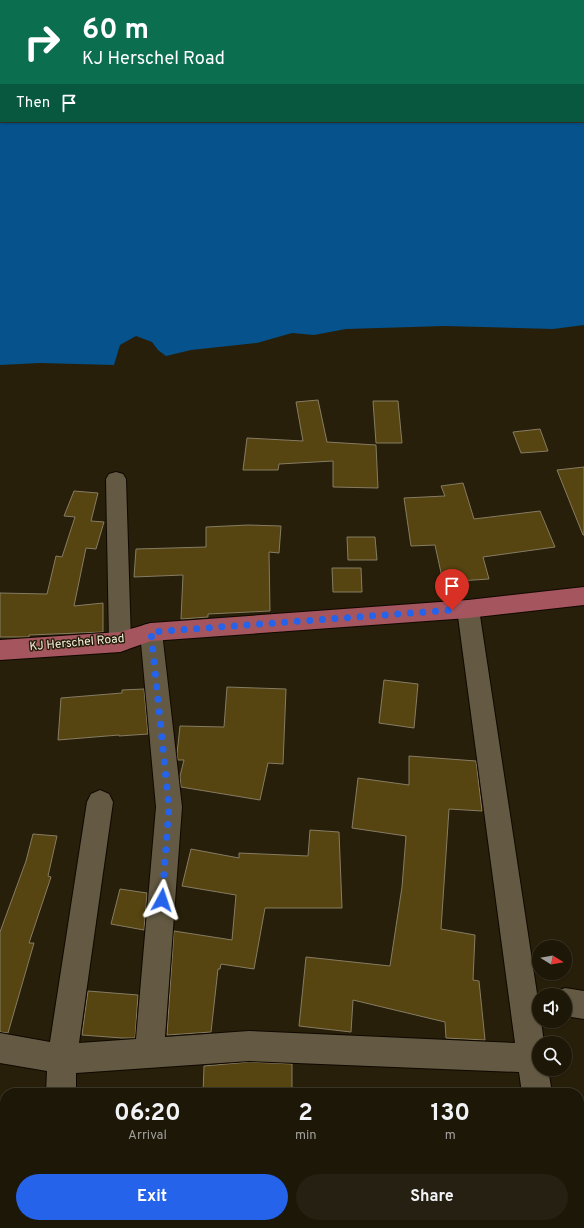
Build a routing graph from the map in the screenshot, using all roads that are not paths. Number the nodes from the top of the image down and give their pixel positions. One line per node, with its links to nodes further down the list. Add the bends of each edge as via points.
1 (116, 479): 5 (street)
2 (584, 596): 3 (main road, KJ Herschel Road)
3 (468, 609): 4 (main road, KJ Herschel Road); 8 (street)
4 (151, 632): 5 (main road, KJ Herschel Road); 12 (street, via 169,807)
5 (120, 642): 6 (main road, KJ Herschel Road)
6 (0, 650)
7 (100, 802): 14 (street)
8 (531, 998): 13 (street)
9 (572, 1003): 10 (street)
10 (584, 1005)
11 (0, 1048): 14 (street)
12 (149, 1054): 13 (street, via 249,1046); 14 (street)
13 (532, 1058)
14 (62, 1059): 16 (street)
15 (535, 1076): 17 (street)
16 (61, 1088)
17 (536, 1088)

